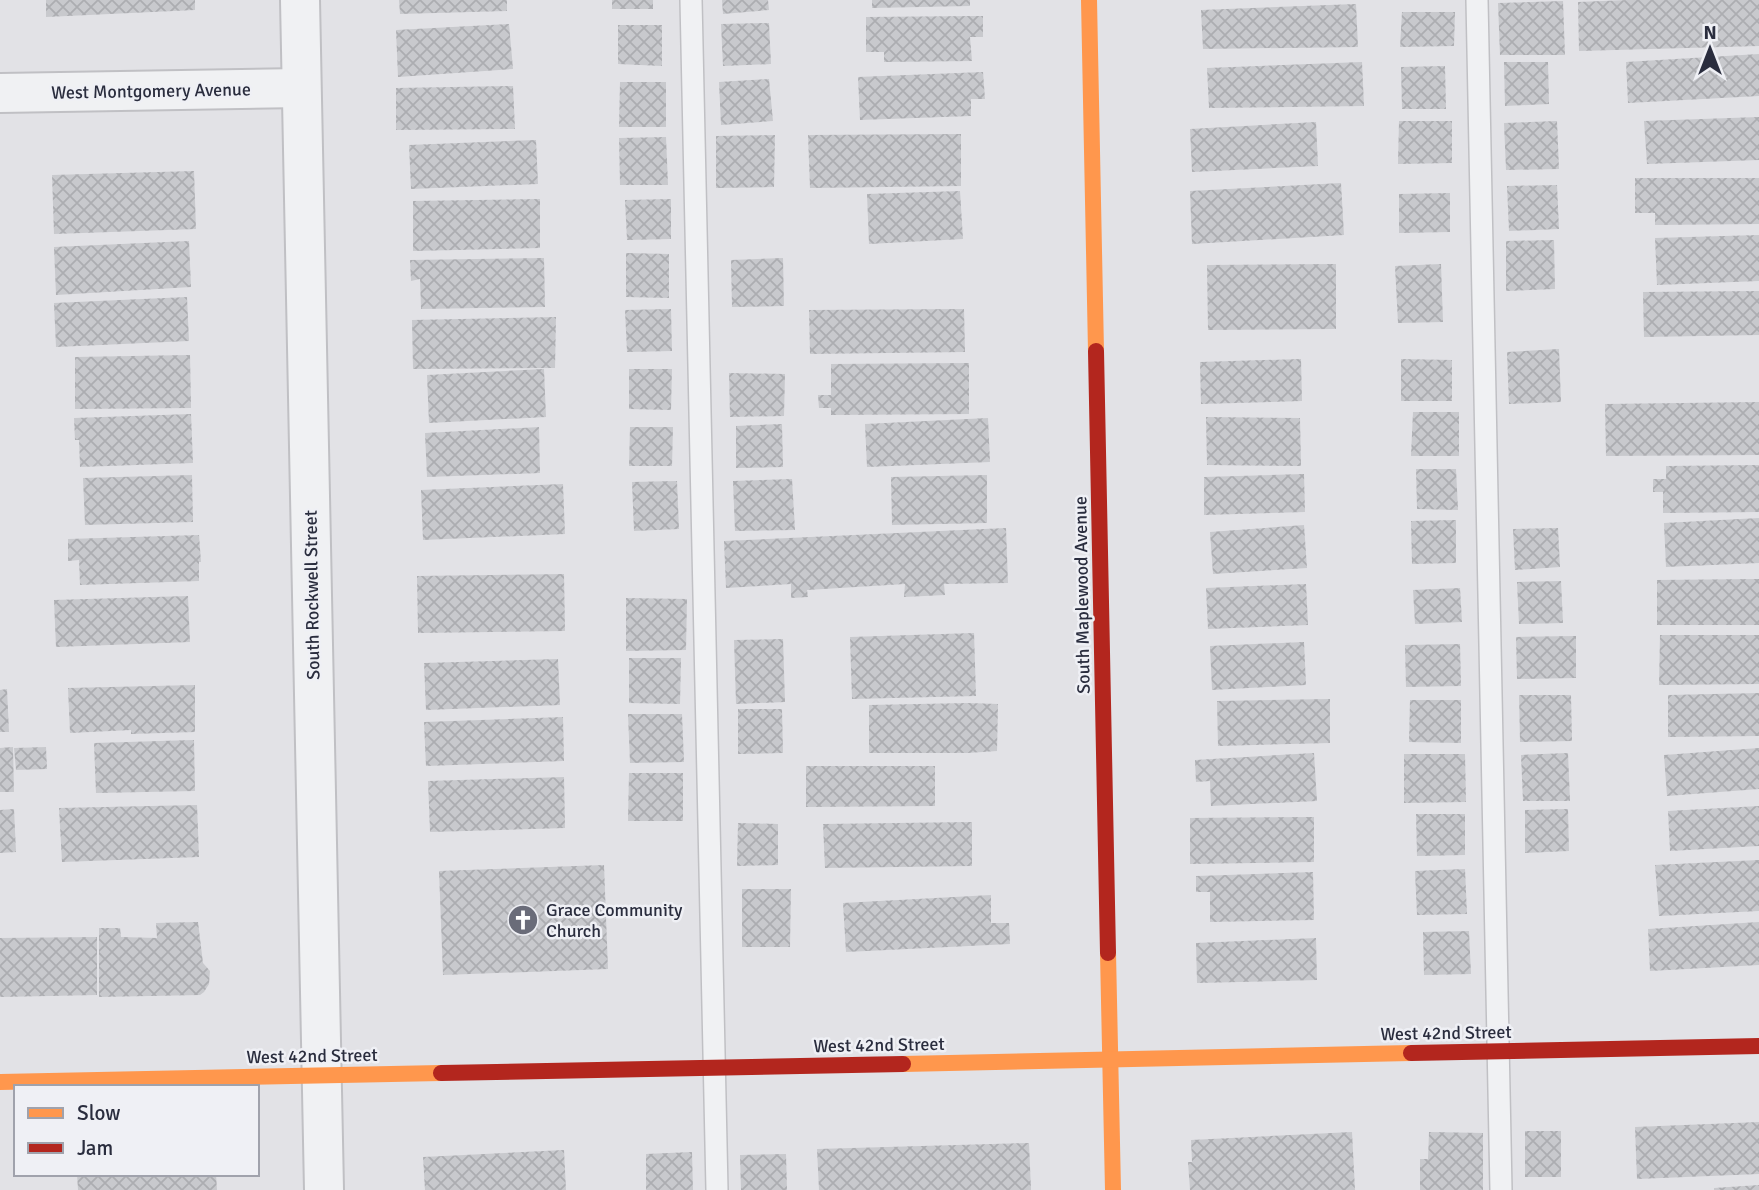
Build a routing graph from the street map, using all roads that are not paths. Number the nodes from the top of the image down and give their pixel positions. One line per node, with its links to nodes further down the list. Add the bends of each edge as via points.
1 (299, 0): 5 (street, South Rockwell Street)
2 (691, 0): 10 (lane)
3 (1089, 0): 9 (street, South Maplewood Avenue)
4 (1477, 0): 8 (lane)
5 (301, 89): 6 (street, West Montgomery Avenue); 11 (street, South Rockwell Street)
6 (0, 93)
7 (1759, 1046): 8 (street, West 42nd Street)
8 (1498, 1052): 9 (street, West 42nd Street); 16 (lane)
9 (1111, 1059): 10 (street, West 42nd Street); 15 (street, South Maplewood Avenue)
10 (714, 1067): 11 (street, West 42nd Street); 14 (lane)
11 (322, 1075): 12 (street, West 42nd Street); 13 (street, South Rockwell Street)
12 (0, 1082)
13 (324, 1190)
14 (717, 1190)
15 (1113, 1190)
16 (1501, 1190)

